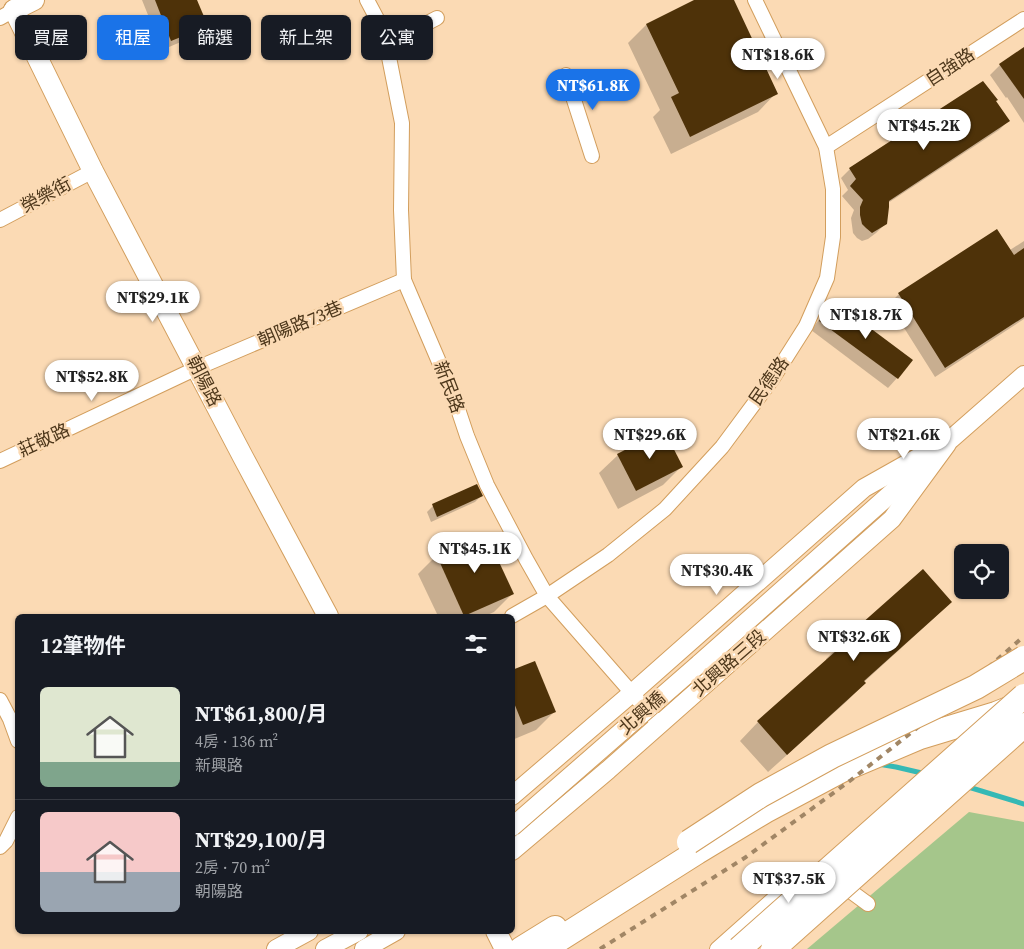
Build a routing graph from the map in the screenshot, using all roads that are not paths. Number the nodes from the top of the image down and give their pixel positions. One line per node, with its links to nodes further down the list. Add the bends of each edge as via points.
1 (34, 0): 4 (main road)
2 (367, 0): 5 (street, 新民路)
3 (756, 0): 11 (street, 民德路)
4 (5, 12): 13 (main road, 朝陽路)
5 (375, 15)
6 (437, 18): 8 (street)
7 (1024, 19): 11 (street, 自強路)
8 (433, 20)
9 (390, 60): 15 (street, 新民路, via 402,123)
10 (566, 76): 12 (street)
11 (826, 148): 20 (street, 民德路, via 833,188 833,237 827,278 806,326 773,378 722,447 665,509 608,555)
12 (592, 156)
13 (92, 170): 14 (street, 榮樂街); 16 (main road, 朝陽路)
14 (0, 220)
15 (404, 280): 16 (street, 朝陽路73巷); 20 (street, 新民路, via 487,485)
16 (197, 368): 19 (street, 莊敬路); 21 (main road, 朝陽路)
17 (1024, 375): 18 (street, 北興路三段)
18 (951, 439): 24 (street, 北興路三段, via 864,488); 28 (street, 北興路三段, via 892,519); 33 (street, 北興橋, bridge)
19 (0, 461)
20 (547, 596): 22 (street, 民德路); 24 (street, 新民路)
21 (327, 614)
22 (515, 614)
23 (1024, 658): 43 (highway, bridge, via 976,687 832,756 761,795)
24 (632, 693): 28 (street, 新民路); 31 (street, 北興路三段)
25 (1024, 696): 46 (highway, bridge)
26 (0, 700): 30 (street)
27 (1024, 703): 44 (highway, bridge, via 920,737 842,770 765,811)
28 (659, 724): 35 (street, 北興路三段)
29 (1024, 725): 47 (highway, bridge)
30 (15, 733)
31 (515, 793)
32 (15, 822): 34 (street)
33 (515, 823)
34 (3, 844)
35 (515, 848)
36 (868, 904): 45 (street, via 838,882 800,875)
37 (304, 934): 40 (street)
38 (353, 934): 41 (street)
39 (391, 934): 42 (street)
40 (276, 949)
41 (325, 949)
42 (364, 949)
43 (521, 949)
44 (544, 949)
45 (717, 949)
46 (739, 949)
47 (773, 949)

